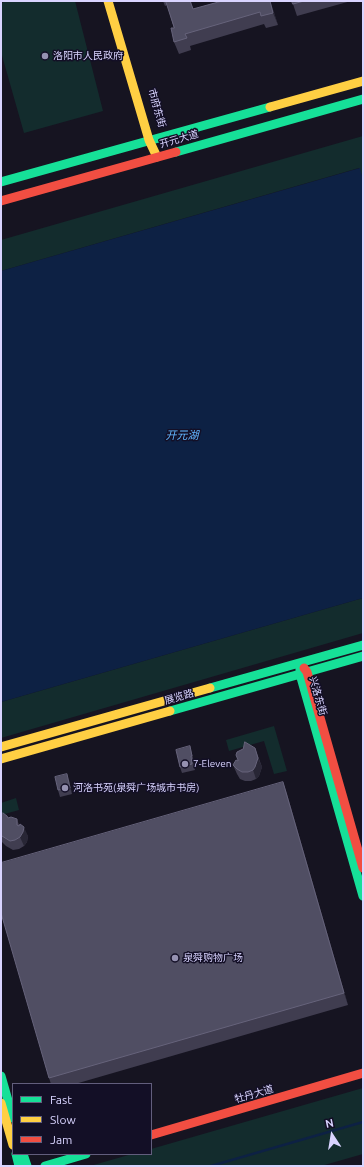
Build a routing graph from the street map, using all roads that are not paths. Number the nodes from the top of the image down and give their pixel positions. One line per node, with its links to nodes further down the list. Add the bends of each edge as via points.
1 (108, 1): 5 (street, 市府东街)
2 (115, 1): 5 (street, 市府东街)
3 (363, 81): 5 (street, 开元大道)
4 (363, 99): 6 (street, 开元大道)
5 (151, 139): 6 (street, 市府东街); 7 (street, 开元大道)
6 (157, 157): 8 (street, 开元大道)
7 (1, 182)
8 (1, 201)
9 (363, 645): 11 (street, 展览路)
10 (363, 656): 12 (street, 展览路)
11 (300, 663): 12 (street, 兴洛东街); 13 (street, 展览路)
12 (304, 673): 14 (street, 展览路); 15 (street, 兴洛东街); 16 (street, 兴洛东街)
13 (1, 747)
14 (1, 759)
15 (363, 868)
16 (363, 896)
17 (363, 1073): 21 (street, 牡丹大道)
18 (1, 1076): 20 (street)
19 (1, 1103): 22 (street)
20 (12, 1114)
21 (152, 1135)
22 (12, 1142)
23 (16, 1155): 26 (street)
24 (23, 1155): 27 (street)
25 (83, 1155): 28 (street)
26 (19, 1166)
27 (27, 1166)
28 (45, 1166)

